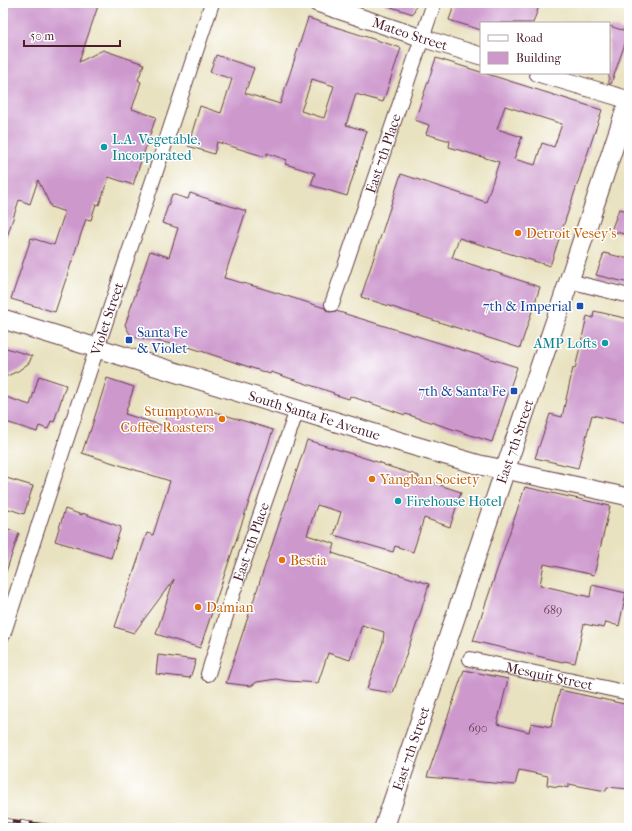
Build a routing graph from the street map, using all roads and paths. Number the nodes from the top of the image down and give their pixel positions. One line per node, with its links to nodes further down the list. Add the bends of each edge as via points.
1 (212, 3): 12 (street, Violet Street)
2 (317, 3): 4 (street, Mateo Street)
3 (434, 3): 4 (street, East 7th Place)
4 (422, 38): 5 (street, Mateo Street); 10 (street, East 7th Place)
5 (480, 56)
6 (541, 74): 7 (street)
7 (629, 100): 8 (main road, East 7th Street)
8 (569, 281): 9 (street); 14 (main road, East 7th Street)
9 (629, 296)
10 (332, 304)
11 (3, 319): 12 (main road, South Santa Fe Avenue)
12 (97, 348): 13 (main road, South Santa Fe Avenue); 16 (street, Violet Street)
13 (297, 410): 14 (main road, South Santa Fe Avenue); 18 (street, East 7th Place, via 233,593)
14 (505, 470): 15 (street, South Santa Fe Avenue); 20 (main road, East 7th Street)
15 (629, 497)
16 (3, 635)
17 (470, 659): 19 (street, Mesquit Street)
18 (208, 674)
19 (629, 693)
20 (384, 828)

